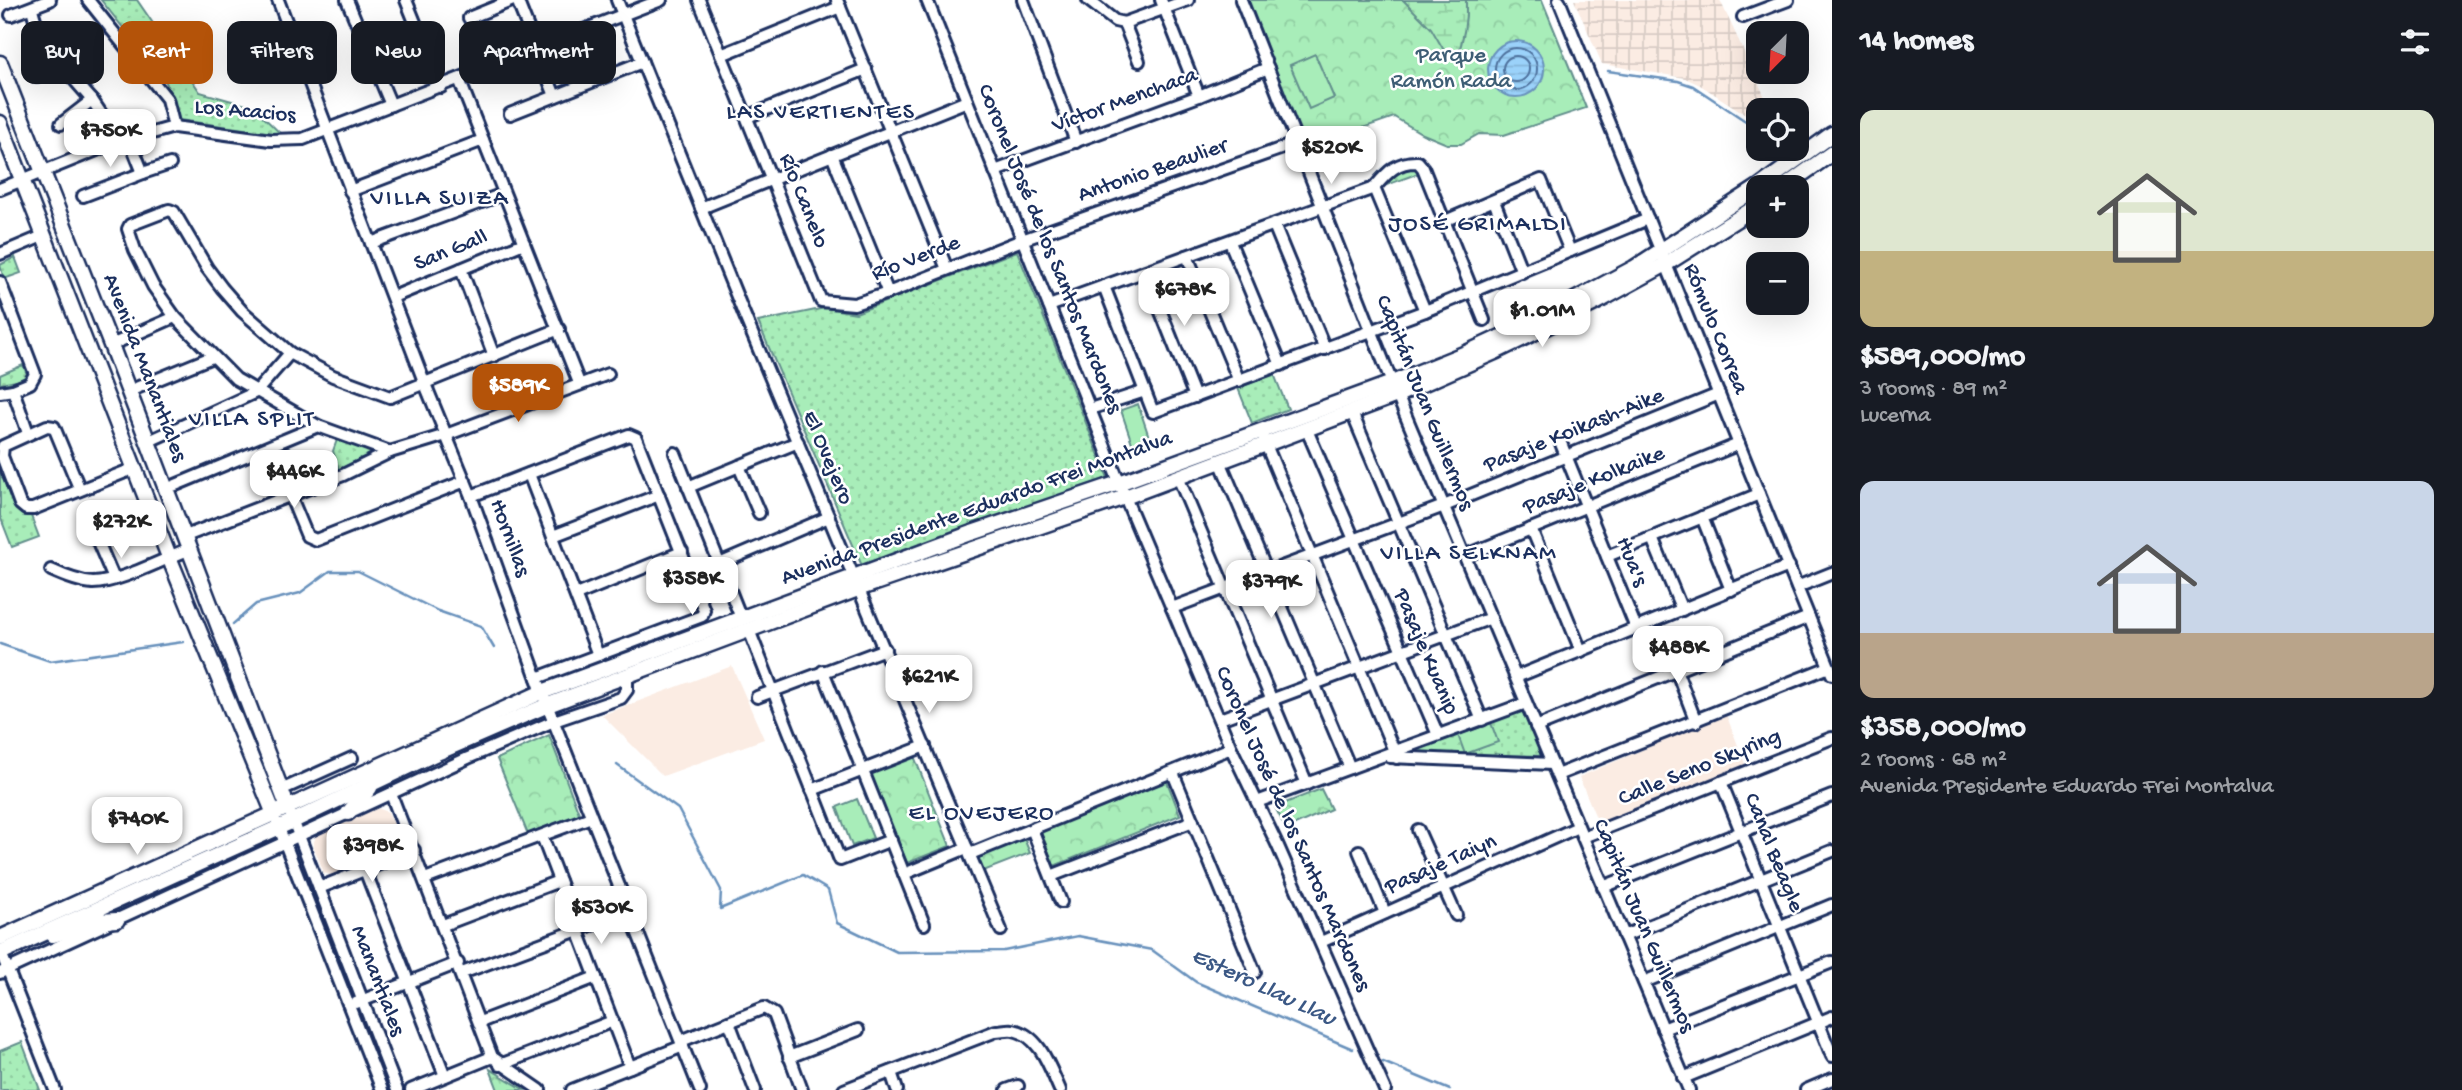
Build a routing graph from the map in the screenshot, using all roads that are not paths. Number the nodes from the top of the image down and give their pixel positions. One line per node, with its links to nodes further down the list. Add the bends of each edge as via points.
1 (50, 0): 19 (street)
2 (88, 0): 48 (street, via 167,99)
3 (278, 0): 49 (street, Hornillas)
4 (347, 0): 43 (street)
5 (406, 0): 38 (street)
6 (515, 0): 23 (street); 25 (street)
7 (617, 0): 21 (street, El Ovejero)
8 (661, 0): 21 (street, Los Acacios)
9 (699, 0): 28 (street, Río Canelo)
10 (927, 0): 42 (street, Coronel José de los Santos Mardones)
11 (1023, 0): 54 (street)
12 (1088, 0): 27 (street)
13 (1188, 0): 18 (street)
14 (1241, 0): 32 (street, Capitán Juan Guillermos)
15 (1559, 0): 75 (street, Rómulo Correa)
16 (1788, 0): 22 (street)
17 (839, 3): 28 (street); 33 (street)
18 (1163, 5): 27 (street); 40 (street)
19 (32, 9): 20 (street); 24 (street)
20 (12, 15)
21 (624, 15): 26 (street, Los Acacios); 30 (street, El Ovejero)
22 (1743, 17)
23 (469, 18)
24 (35, 21)
25 (524, 21)
26 (608, 21)
27 (1124, 23): 29 (street)
28 (721, 55): 45 (street, Río Canelo)
29 (1139, 61)
30 (642, 62): 39 (street); 73 (street, El Ovejero)
31 (0, 63): 60 (main road, Avenida Manantiales)
32 (1268, 68): 40 (street, Víctor Menchaca); 55 (street, Capitán Juan Guillermos)
33 (866, 69): 45 (street); 50 (street)
34 (459, 79): 38 (street, Los Acacios)
35 (78, 84): 41 (street)
36 (461, 84): 53 (street)
37 (550, 84): 39 (street)
38 (441, 87): 43 (street, Los Acacios)
39 (555, 96): 44 (street)
40 (1199, 96): 54 (street, Víctor Menchaca)
41 (92, 100): 47 (street); 56 (street, via 102,115)
42 (967, 101): 50 (street); 61 (street, Coronel José de los Santos Mardones)
43 (390, 105): 49 (street, Los Acacios)
44 (510, 114)
45 (747, 117): 64 (street, Río Canelo)
46 (0, 122): 65 (main road, Avenida Manantiales)
47 (61, 124)
48 (174, 127): 49 (street, Los Acacios, via 271,140 303,139); 52 (street, Los Acacios)
49 (328, 131): 68 (street, Hornillas)
50 (891, 131): 58 (street); 88 (street)
51 (1832, 134): 86 (main road, Avenida Presidente Eduardo Frei Montalva)
52 (129, 138): 56 (street, Los Acacios); 62 (street)
53 (483, 141): 68 (street); 69 (street)
54 (1076, 142): 61 (street, Víctor Menchaca)
55 (1297, 142): 72 (street, Capitán Juan Guillermos); 79 (street, Antonio Beaulier)
56 (109, 145): 60 (street, Los Acacios)
57 (1832, 153): 63 (main road)
58 (832, 155): 64 (street); 94 (street)
59 (170, 164): 62 (street)
60 (43, 172): 65 (street, Los Acacios); 103 (main road, Avenida Manantiales)
61 (995, 172): 79 (street, Coronel José de los Santos Mardones)
62 (143, 173): 70 (street)
63 (1801, 175)
64 (772, 180): 73 (street); 96 (street, Río Canelo)
65 (23, 181): 67 (street, Los Acacios); 78 (main road, Avenida Manantiales)
66 (1374, 188): 72 (street); 76 (street, via 1391,168 1418,162); 98 (street)
67 (0, 189)
68 (350, 191): 81 (street, Hornillas)
69 (503, 194): 81 (street); 82 (street)
70 (83, 196)
71 (1493, 201): 76 (street); 83 (street, via 1541,180); 90 (street)
72 (1322, 206): 77 (street); 102 (street, Capitán Juan Guillermos)
73 (701, 208): 130 (street, El Ovejero)
74 (1746, 212): 86 (main road, Avenida Presidente Eduardo Frei Montalva)
75 (1648, 219): 83 (street); 86 (street, Rómulo Correa)
76 (1445, 221): 93 (street)
77 (1274, 225): 80 (street); 104 (street)
78 (45, 235): 84 (street); 138 (main road, Avenida Manantiales)
79 (1022, 240): 88 (street, Río Verde); 97 (street, Coronel José de los Santos Mardones)
80 (1230, 242): 85 (street); 108 (street)
81 (372, 243): 95 (street, Hornillas)
82 (524, 243): 87 (street, San Gall); 101 (street)
83 (1570, 251): 90 (street)
84 (0, 254)
85 (1187, 256): 89 (street); 110 (street)
86 (1664, 258): 113 (main road, Avenida Presidente Eduardo Frei Montalva); 119 (street, Rómulo Correa)
87 (461, 269): 95 (street, San Gall); 106 (street)
88 (947, 269): 94 (street, Río Verde)
89 (1145, 272): 92 (street); 120 (street)
90 (1522, 272): 93 (street)
91 (0, 282): 114 (street, via 36,374 33,381)
92 (1104, 286): 97 (street); 116 (street)
93 (1473, 291): 98 (street); 100 (street)
94 (888, 293): 96 (street, Río Verde, via 854,303)
95 (393, 297): 111 (street, Hornillas)
96 (821, 301)
97 (1049, 306): 121 (street, Coronel José de los Santos Mardones)
98 (1425, 311): 102 (street)
99 (175, 317): 103 (street); 105 (street, via 153,286 128,229 169,209 222,288); 107 (street)
100 (1484, 320)
101 (559, 329): 106 (street); 112 (street)
102 (1372, 331): 104 (street); 113 (street, Capitán Juan Guillermos)
103 (111, 345): 115 (main road, Avenida Manantiales)
104 (1325, 349): 108 (street)
105 (290, 353): 111 (street, via 333,376 390,397); 118 (street)
106 (494, 356): 111 (street)
107 (212, 357): 115 (street); 118 (street)
108 (1281, 365): 110 (street)
109 (608, 373): 112 (street)
110 (1239, 380): 120 (street)
111 (425, 383): 126 (street, Hornillas)
112 (579, 383): 126 (street)
113 (1395, 389): 122 (main road, Avenida Presidente Eduardo Frei Montalva); 127 (main road, Avenida Presidente Eduardo Frei Montalva); 151 (street, Capitán Juan Guillermos)
114 (13, 390): 117 (street); 125 (street)
115 (129, 391): 129 (main road, Avenida Manantiales)
116 (1145, 391): 120 (street, via 1153,412); 121 (street)
117 (0, 392)
118 (256, 392): 123 (street); 129 (street)
119 (1719, 394): 131 (street, Rómulo Correa); 135 (street, Pasaje Koikash-Aike)
120 (1195, 397)
121 (1090, 409): 142 (street, Coronel José de los Santos Mardones)
122 (1352, 413): 124 (main road, Avenida Presidente Eduardo Frei Montalva); 156 (street)
123 (318, 426): 133 (street); 144 (street)
124 (1307, 430): 127 (main road, Avenida Presidente Eduardo Frei Montalva); 161 (street, Pasaje Kuanip)
125 (29, 433): 132 (street); 145 (street, via 54,427)
126 (446, 435): 133 (street); 141 (street, Hornillas)
127 (1263, 437): 136 (main road, Avenida Presidente Eduardo Frei Montalva); 142 (main road, Avenida Presidente Eduardo Frei Montalva); 164 (street)
128 (1560, 441): 135 (street, Hua's)
129 (148, 442): 144 (main road, Avenida Manantiales)
130 (798, 442): 137 (street); 154 (street, El Ovejero)
131 (1739, 444): 146 (street, Rómulo Correa); 152 (street, Pasaje Kolkaike)
132 (2, 449): 145 (street, via 20,505 26,509)
133 (390, 453): 147 (street)
134 (675, 453): 143 (street)
135 (1566, 457): 151 (street, Pasaje Koikash-Aike); 152 (street, Hua's)
136 (1220, 461): 140 (main road, Avenida Presidente Eduardo Frei Montalva); 171 (street)
137 (739, 466): 143 (street); 153 (street)
138 (135, 468): 145 (street); 167 (main road, Avenida Manantiales)
139 (529, 474): 148 (street, via 629,435 636,438); 149 (street); 159 (street)
140 (1178, 477): 150 (main road, Avenida Presidente Eduardo Frei Montalva); 175 (street)
141 (465, 481): 147 (street, via 316,540 307,536); 149 (street, Hornillas)
142 (1119, 483): 150 (street, Coronel José de los Santos Mardones); 174 (main road, Avenida Presidente Eduardo Frei Montalva)
143 (688, 487): 168 (street)
144 (166, 489): 162 (main road, Avenida Manantiales)
145 (80, 491)
146 (1759, 494): 155 (street); 169 (street, Rómulo Correa)
147 (290, 495): 162 (street)
148 (659, 495): 159 (street); 163 (street)
149 (471, 496): 198 (street, Hornillas)
150 (1125, 497): 174 (main road, Avenida Presidente Eduardo Frei Montalva); 179 (street, Coronel José de los Santos Mardones)
151 (1444, 506): 156 (street, Pasaje Koikash-Aike); 165 (street, Capitán Juan Guillermos)
152 (1586, 507): 158 (street, Pasaje Kolkaike); 166 (street, Hua's)
153 (759, 513)
154 (829, 517): 168 (street); 174 (street, El Ovejero)
155 (1702, 517): 160 (street); 177 (street)
156 (1399, 523): 161 (street, Pasaje Koikash-Aike); 185 (street)
157 (88, 527): 173 (street)
158 (1531, 529): 165 (street, Pasaje Kolkaike); 188 (street)
159 (553, 536): 178 (street)
160 (1652, 538): 166 (street); 180 (street)
161 (1354, 540): 164 (street, Pasaje Koikash-Aike); 187 (street, Pasaje Kuanip)
162 (186, 543): 167 (street); 221 (main road, Avenida Manantiales)
163 (682, 552): 178 (street); 189 (street, Avenida Presidente Eduardo Frei Montalva, via 704,615)
164 (1313, 555): 171 (street, Pasaje Koikash-Aike); 190 (street)
165 (1465, 556): 182 (street, Capitán Juan Guillermos)
166 (1606, 556): 184 (street, Hua's)
167 (169, 557): 173 (street); 227 (main road, Avenida Manantiales)
168 (719, 564): 183 (street)
169 (1789, 566): 176 (street, Rómulo Correa); 177 (street)
170 (51, 570): 173 (street, via 94,583)
171 (1268, 572): 175 (street, Pasaje Koikash-Aike); 196 (street)
172 (1832, 573): 176 (street)
173 (114, 579)
174 (856, 583): 183 (main road, Avenida Presidente Eduardo Frei Montalva); 186 (street, El Ovejero)
175 (1226, 587): 179 (street, Pasaje Koikash-Aike); 200 (street)
176 (1797, 587): 181 (street, Rómulo Correa)
177 (1731, 590): 180 (street)
178 (576, 595): 189 (street)
179 (1172, 608): 202 (street, Coronel José de los Santos Mardones)
180 (1682, 610): 184 (street)
181 (1809, 617): 191 (street); 192 (street, Rómulo Correa)
182 (1491, 618): 185 (street); 195 (street, Capitán Juan Guillermos)
183 (745, 624): 194 (main road, Avenida Presidente Eduardo Frei Montalva); 197 (street); 198 (main road, Avenida Presidente Eduardo Frei Montalva)
184 (1636, 628): 188 (street); 191 (street, via 1663,641)
185 (1446, 635): 187 (street); 203 (street)
186 (885, 649): 193 (street); 209 (street, El Ovejero)
187 (1402, 651): 190 (street); 207 (street, Pasaje Kuanip)
188 (1581, 651): 195 (street)
189 (598, 655): 198 (street, Avenida Presidente Eduardo Frei Montalva)
190 (1359, 667): 196 (street); 211 (street)
191 (1676, 670): 205 (street); 206 (street)
192 (1831, 670): 205 (street)
193 (823, 671): 197 (street); 215 (street)
194 (627, 676): 198 (main road, Avenida Presidente Eduardo Frei Montalva); 204 (street, via 627,690 621,698)
195 (1516, 677): 201 (street, Capitán Juan Guillermos)
196 (1315, 684): 200 (street); 214 (street)
197 (774, 691): 199 (street); 222 (street)
198 (542, 692): 204 (street, Hornillas); 219 (main road, Avenida Presidente Eduardo Frei Montalva); 227 (main road, Avenida Presidente Eduardo Frei Montalva)
199 (757, 696)
200 (1272, 700): 202 (street); 220 (street)
201 (1527, 703): 203 (street); 206 (street, Capitán Juan Guillermos)
202 (1220, 719): 210 (street, Coronel José de los Santos Mardones)
203 (1482, 720): 207 (street)
204 (554, 721): 223 (street); 228 (street, Hornillas)
205 (1696, 722): 217 (street)
206 (1536, 727): 213 (street, Capitán Juan Guillermos)
207 (1438, 735): 211 (street)
208 (1832, 738): 218 (street, Calle Seno Skyring)
209 (925, 746): 215 (street); 239 (street, El Ovejero)
210 (1231, 748): 216 (street); 225 (street, Coronel José de los Santos Mardones)
211 (1396, 755): 213 (street); 214 (street)
212 (352, 758): 221 (street)
213 (1552, 764): 217 (street, Capitán Juan Guillermos)
214 (1350, 768): 220 (street)
215 (864, 770): 222 (street); 236 (street)
216 (1173, 773): 229 (street); 230 (street)
217 (1557, 775): 232 (street, Capitán Juan Guillermos)
218 (1721, 782): 232 (street, Calle Seno Skyring); 233 (street, Canal Beagle)
219 (373, 783): 226 (main road); 227 (main road, Avenida Presidente Eduardo Frei Montalva)
220 (1307, 784): 225 (street)
221 (281, 790): 227 (main road, Avenida Manantiales)
222 (812, 790): 236 (street, via 840,860)
223 (391, 794): 226 (street); 238 (street)
224 (1832, 796): 233 (street)
225 (1257, 803): 265 (street, Coronel José de los Santos Mardones)
226 (348, 813): 235 (street)
227 (283, 817): 235 (street, Manantiales); 237 (street, Manantiales); 262 (main road, Avenida Presidente Eduardo Frei Montalva); 264 (main road, Avenida Presidente Eduardo Frei Montalva)
228 (591, 817): 234 (street); 253 (street, Hornillas)
229 (1193, 821): 244 (street); 270 (street)
230 (1031, 829): 239 (street); 244 (street)
231 (1418, 830): 248 (street)
232 (1581, 832): 248 (street, Pasaje Taiyn); 249 (street, Capitán Juan Guillermos)
233 (1741, 832): 246 (street, Canal Beagle); 249 (street)
234 (542, 836): 245 (street); 247 (street)
235 (299, 838): 237 (street); 250 (street, Manantiales)
236 (891, 840): 243 (street)
237 (285, 844): 256 (street); 276 (street, Manantiales)
238 (414, 850): 242 (street); 245 (street)
239 (968, 851): 243 (street); 261 (street, El Ovejero)
240 (1359, 851): 254 (street)
241 (1832, 851): 246 (street)
242 (365, 870): 250 (street); 273 (street)
243 (904, 874): 257 (street)
244 (1051, 876): 251 (street)
245 (425, 879): 258 (street)
246 (1761, 880): 259 (street, Canal Beagle); 263 (street)
247 (559, 881): 258 (street); 260 (street)
248 (1444, 887): 254 (street, Pasaje Taiyn); 255 (street)
249 (1604, 887): 263 (street, Capitán Juan Guillermos)
250 (319, 888): 275 (street, Manantiales)
251 (1061, 902)
252 (1832, 905): 259 (street)
253 (629, 911): 260 (street); 284 (street, Hornillas)
254 (1385, 913): 265 (street, Pasaje Taiyn)
255 (1456, 915)
256 (117, 920): 262 (main road); 269 (street)
257 (924, 924)
258 (443, 925): 268 (street)
259 (1780, 927): 271 (street, Canal Beagle); 274 (street)
260 (578, 930): 268 (street); 272 (street)
261 (1001, 930)
262 (38, 936): 266 (main road, Avenida Presidente Eduardo Frei Montalva)
263 (1624, 936): 274 (street, Capitán Juan Guillermos)
264 (0, 939)
265 (1321, 942): 307 (street, Coronel José de los Santos Mardones)
266 (0, 952): 269 (street)
267 (1832, 962): 271 (street)
268 (460, 968): 273 (street); 279 (street)
269 (3, 972): 294 (street)
270 (1255, 972)
271 (1799, 975): 281 (street, Canal Beagle); 282 (street)
272 (596, 977): 278 (street); 279 (street)
273 (408, 982): 275 (street); 290 (street)
274 (1644, 982): 282 (street, Capitán Juan Guillermos)
275 (362, 1000): 276 (street); 296 (street, Manantiales)
276 (348, 1005): 295 (street, Manantiales)
277 (1832, 1017): 281 (street)
278 (613, 1021): 287 (street); 288 (street)
279 (480, 1022): 287 (street)
280 (729, 1022): 284 (street); 286 (street, via 764,1008 774,1014); 301 (street)
281 (1819, 1023): 285 (street, Canal Beagle); 291 (street)
282 (1663, 1029): 291 (street, Capitán Juan Guillermos)
283 (858, 1030): 286 (street)
284 (682, 1044): 288 (street); 300 (street, Hornillas)
285 (1832, 1056)
286 (789, 1057): 302 (street)
287 (496, 1061): 290 (street); 298 (street)
288 (630, 1067): 299 (street)
289 (891, 1072): 303 (street); 304 (street); 306 (street, via 996,1031 1013,1030 1037,1045)
290 (445, 1076): 297 (street)
291 (1684, 1077): 308 (street, Capitán Juan Guillermos)
292 (1832, 1079): 309 (street)
293 (1018, 1086): 305 (street)
294 (55, 1090)
295 (382, 1090)
296 (397, 1090)
297 (411, 1090)
298 (540, 1090)
299 (572, 1090)
300 (699, 1090)
301 (755, 1090)
302 (802, 1090)
303 (844, 1090)
304 (897, 1090)
305 (1007, 1090)
306 (1060, 1090)
307 (1385, 1090)
308 (1689, 1090)
309 (1806, 1090)

